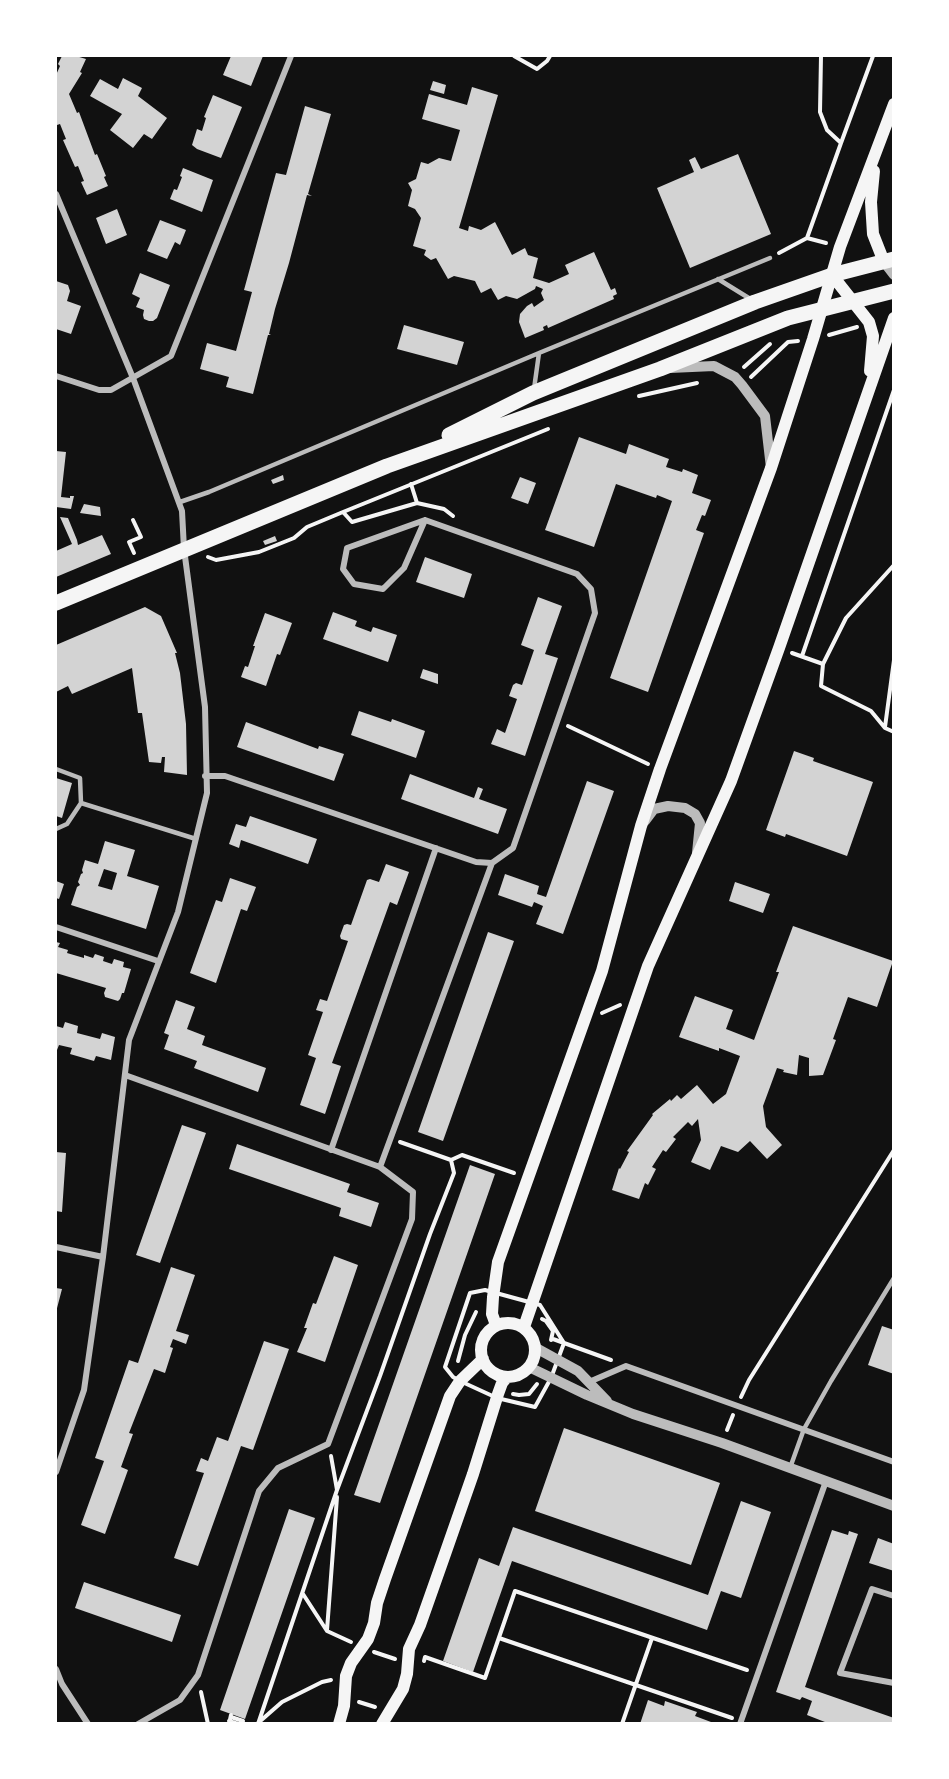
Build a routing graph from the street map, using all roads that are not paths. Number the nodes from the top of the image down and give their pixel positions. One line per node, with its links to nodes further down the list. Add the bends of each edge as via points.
1 (291, 56): 18 (street, via 171,356)
2 (894, 104): 3 (main road)
3 (875, 155): 6 (main road, via 873,234); 7 (main road)
4 (56, 194): 18 (street)
5 (770, 258): 9 (lane)
6 (889, 261): 7 (main road); 8 (street)
7 (832, 275): 11 (main road); 12 (main road); 13 (main road)
8 (894, 275)
9 (718, 279): 12 (lane); 15 (lane)
10 (894, 291): 11 (main road)
11 (854, 301): 13 (main road); 19 (main road, via 869,322 873,336)
12 (755, 302): 20 (main road)
13 (822, 308): 16 (main road); 22 (main road)
14 (894, 318): 19 (main road)
15 (539, 352): 20 (lane); 23 (lane)
16 (660, 369): 21 (main road); 22 (street, via 714,366 739,381 765,416)
17 (56, 376): 18 (street, via 105,391)
18 (133, 378): 23 (street)
19 (869, 389): 34 (main road, via 735,770)
20 (533, 393): 21 (main road)
21 (387, 466): 25 (main road)
22 (771, 468): 30 (main road)
23 (180, 502): 25 (street)
24 (425, 520): 24 (street, via 347,548 343,569 354,584 383,589 404,568); 35 (street, via 577,573 591,589 595,613 513,848)
25 (184, 549): 26 (main road); 28 (street, via 205,707)
26 (56, 603)
27 (56, 769): 29 (lane, via 80,778)
28 (205, 776): 32 (street, via 207,793); 33 (street, via 225,776)
29 (81, 803): 31 (lane, via 67,824); 32 (lane)
30 (641, 826): 34 (street, via 654,809 685,808 700,823); 44 (main road, via 602,971 498,1262 492,1314)
31 (56, 829)
32 (196, 839): 37 (street, via 178,912)
33 (436, 848): 35 (street, via 476,862); 39 (street)
34 (697, 853): 45 (main road, via 635,1001)
35 (492, 863): 40 (street)
36 (56, 927): 37 (street)
37 (158, 961): 38 (street, via 129,1040)
38 (124, 1075): 39 (street); 42 (street)
39 (331, 1150): 40 (street)
40 (380, 1167): 63 (street, via 413,1192 412,1219 328,1444 278,1468 259,1491 198,1675 180,1700)
41 (56, 1247): 42 (street)
42 (103, 1257): 55 (street, via 84,1390)
43 (894, 1278): 52 (lane)
44 (496, 1325): 45 (main road, via 510,1322); 47 (main road, via 483,1340)
45 (524, 1327): 46 (main road)
46 (536, 1348): 48 (main road); 50 (street, via 578,1371)
47 (483, 1359): 49 (main road, via 490,1370); 64 (main road, via 450,1396 385,1579 374,1623 346,1676)
48 (529, 1367): 49 (main road); 51 (street)
49 (507, 1377): 65 (main road, via 409,1649 403,1689)
50 (589, 1382): 51 (street); 52 (street, via 626,1366)
51 (609, 1404): 54 (street)
52 (804, 1430): 53 (street); 54 (lane)
53 (894, 1462)
54 (790, 1468): 56 (street)
55 (56, 1472)
56 (826, 1481): 57 (street); 61 (street)
57 (894, 1506)
58 (894, 1596): 60 (street, via 872,1589 840,1673)
59 (56, 1669): 62 (street)
60 (894, 1683)
61 (741, 1722)
62 (88, 1724)
63 (138, 1724)
64 (339, 1724)
65 (382, 1724)

